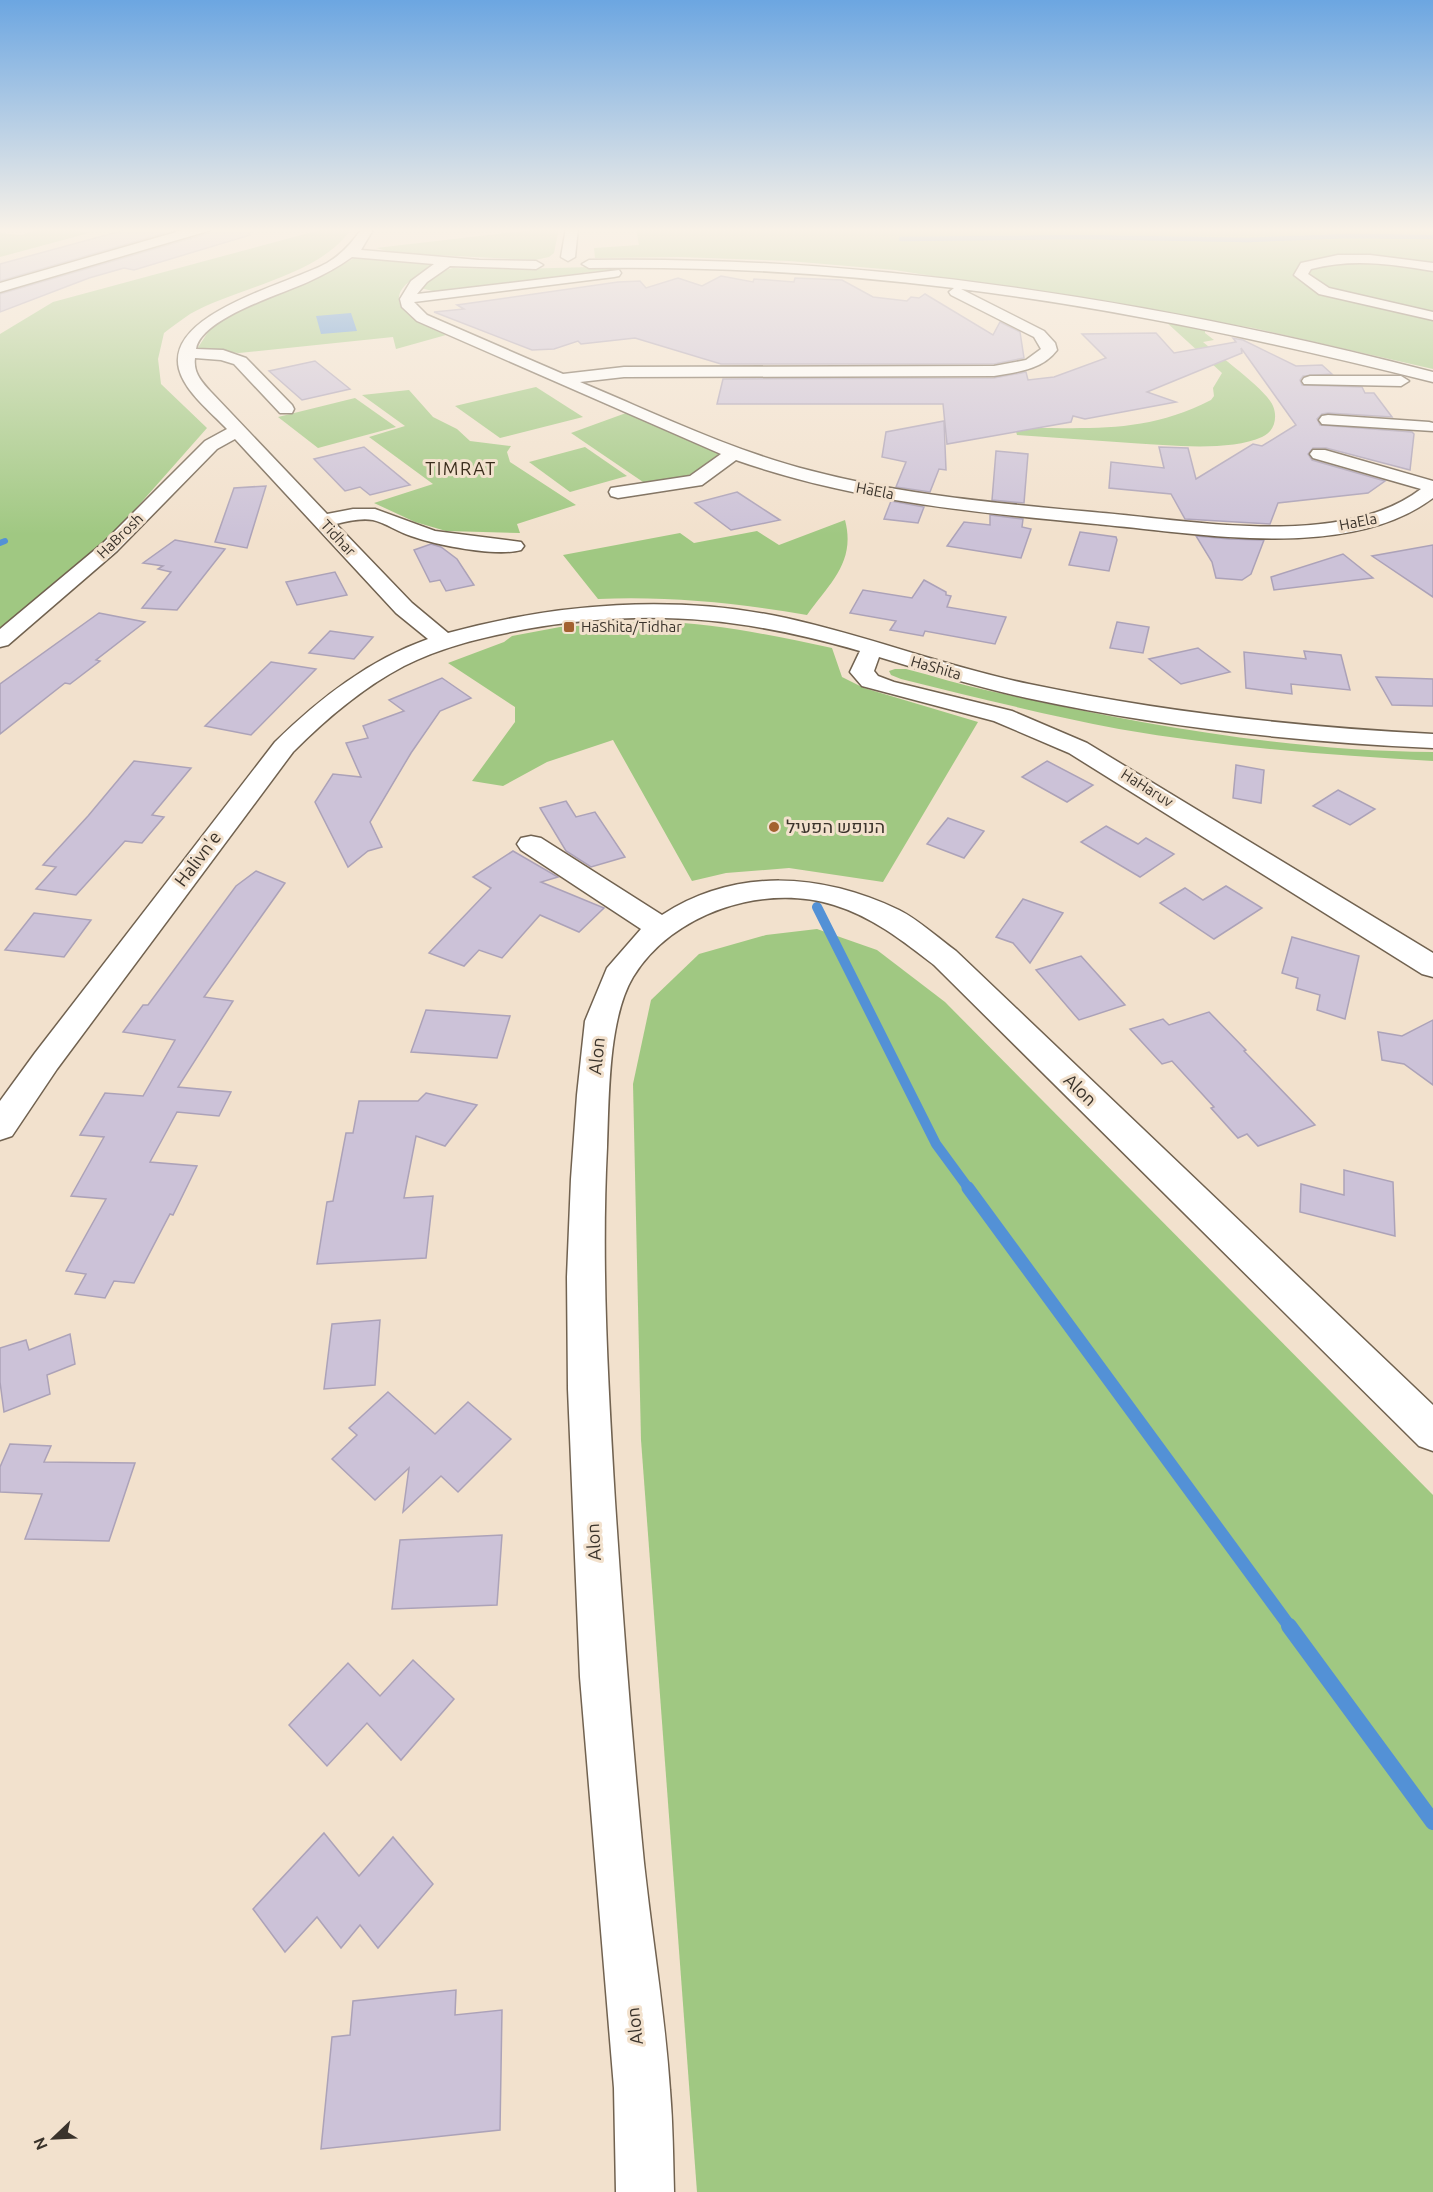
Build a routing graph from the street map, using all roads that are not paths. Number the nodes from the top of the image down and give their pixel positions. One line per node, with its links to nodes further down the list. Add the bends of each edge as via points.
1 (202, 330): 7 (street)
2 (451, 330): 5 (street, HaEla)
3 (1031, 330): 9 (street, via 1047,342 1049,350 1044,357 1017,368 624,372)
4 (1226, 330): 11 (street)
5 (476, 341): 6 (street); 9 (street, HaEla)
6 (451, 350)
7 (185, 353): 12 (street, via 223,355 240,361); 15 (street, Tidhar, via 193,381)
8 (1433, 376): 11 (street)
9 (562, 379): 17 (street, HaEla)
10 (1310, 381): 11 (street)
11 (1412, 381)
12 (286, 409)
13 (1420, 409): 16 (street)
14 (1328, 420): 16 (street)
15 (238, 430): 21 (street, Tidhar); 23 (street, HaBrosh, via 211,445 110,547)
16 (1431, 432)
17 (734, 453): 19 (street, HaEla, via 836,483 916,499 1215,529 1290,531 1356,524 1417,503); 20 (street, via 688,483)
18 (1319, 454): 19 (street)
19 (1433, 488)
20 (618, 492)
21 (323, 521): 22 (street, via 373,514 430,535); 24 (street, Tidhar, via 404,608)
22 (514, 546)
23 (0, 640)
24 (444, 641): 25 (street, HaShita, via 546,618 655,610 787,624); 30 (street, Halivn'e, via 406,656 364,680 319,713 284,747)
25 (873, 649): 26 (street, HaShita, via 1021,690 1164,716 1312,734); 29 (street, HaHaruv, via 862,665 862,672 870,681 1003,716 1078,748)
26 (1433, 741)
27 (531, 844): 28 (street)
28 (662, 929): 31 (street, Alon, via 689,911 735,894 785,888 838,896 891,918 945,958); 32 (street, Alon, via 648,938 618,975 601,1021 588,1179 586,1277 593,1522 602,1666 642,2088)
29 (1433, 967)
30 (0, 1127)
31 (1433, 1431)
32 (645, 2192)

